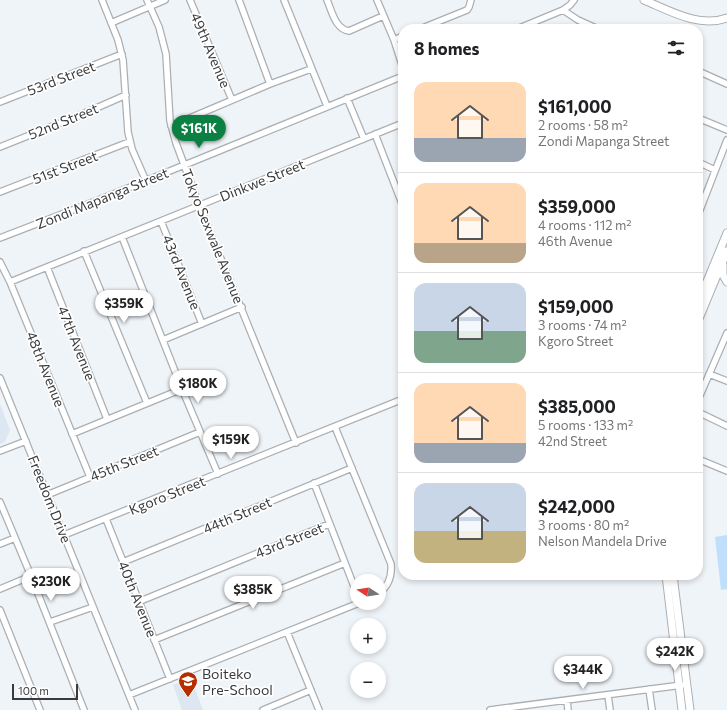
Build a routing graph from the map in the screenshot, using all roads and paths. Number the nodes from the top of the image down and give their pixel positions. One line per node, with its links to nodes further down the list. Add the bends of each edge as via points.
1 (102, 0): 15 (street)
2 (165, 0): 11 (street)
3 (190, 0): 30 (street, 49th Avenue)
4 (239, 0): 26 (street)
5 (284, 0): 23 (street)
6 (327, 0): 13 (street, via 340,27 344,30 349,31)
7 (377, 0): 13 (street)
8 (471, 0): 16 (street, via 466,10)
9 (574, 0): 12 (street)
10 (644, 0): 14 (main road, via 689,18 720,21)
11 (149, 3): 15 (street); 34 (street, Tokyo Sexwale Avenue, via 166,54)
12 (563, 10): 17 (street); 18 (street)
13 (383, 16): 20 (street)
14 (727, 18)
15 (111, 23): 22 (street)
16 (432, 24)
17 (529, 24)
18 (587, 24)
19 (398, 38): 20 (street)
20 (394, 40): 21 (street)
21 (398, 52)
22 (122, 54): 28 (street); 31 (street, 53rd Street)
23 (311, 69): 26 (street); 32 (street)
24 (703, 73): 27 (street)
25 (398, 78): 29 (street, Zondi Mapanga Street)
26 (270, 84): 30 (street)
27 (727, 84)
28 (126, 95): 40 (street); 41 (street, 52nd Street)
29 (347, 98): 32 (street, Zondi Mapanga Street); 38 (street)
30 (232, 100): 34 (street)
31 (0, 102)
32 (327, 106): 43 (street, Zondi Mapanga Street)
33 (703, 120): 36 (street)
34 (171, 126): 43 (street, Tokyo Sexwale Avenue)
35 (398, 126): 37 (street, Dinkwe Street)
36 (727, 130)
37 (375, 134): 38 (street, Dinkwe Street); 47 (street)
38 (364, 139): 49 (street, Dinkwe Street)
39 (727, 140): 44 (street)
40 (129, 142): 45 (street); 46 (street, 51st Street)
41 (0, 147)
42 (703, 164): 44 (street)
43 (184, 165): 45 (street, Zondi Mapanga Street); 49 (street, Tokyo Sexwale Avenue)
44 (715, 170): 48 (street)
45 (146, 181): 53 (street, Zondi Mapanga Street)
46 (0, 192)
47 (398, 193)
48 (703, 198)
49 (200, 205): 50 (street, Dinkwe Street); 65 (street, Tokyo Sexwale Avenue)
50 (161, 221): 52 (street, Dinkwe Street); 66 (street, 43rd Avenue)
51 (727, 233): 59 (main road)
52 (122, 237): 54 (street, Dinkwe Street); 68 (street)
53 (0, 238)
54 (84, 251): 58 (street, Dinkwe Street); 75 (street)
55 (727, 251): 56 (main road)
56 (723, 261): 59 (main road); 61 (main road, via 723,275)
57 (0, 262): 60 (street, 48th Avenue)
58 (47, 267): 60 (street, Dinkwe Street); 77 (street, 47th Avenue)
59 (712, 279): 62 (main road); 63 (main road); 64 (main road)
60 (10, 282): 81 (street, 48th Avenue)
61 (727, 282)
62 (727, 285)
63 (703, 294)
64 (703, 306)
65 (242, 307): 66 (street); 83 (street, Tokyo Sexwale Avenue)
66 (202, 324): 68 (street)
67 (727, 334): 69 (street)
68 (163, 340): 73 (street)
69 (709, 374): 71 (street); 72 (street)
70 (0, 378): 82 (street, Freedom Drive)
71 (727, 381)
72 (703, 388)
73 (182, 389): 75 (street); 80 (street)
74 (398, 401): 79 (street, Kgoro Street)
75 (147, 403): 77 (street)
76 (703, 414): 78 (street)
77 (107, 419): 81 (street)
78 (727, 426)
79 (335, 427): 83 (street, Kgoro Street); 86 (street)
80 (200, 432): 88 (street); 89 (street, 45th Street)
81 (72, 434): 89 (street, 48th Avenue)
82 (26, 441): 84 (street); 91 (street, Freedom Drive)
83 (296, 442): 88 (street, Kgoro Street)
84 (0, 451)
85 (703, 461): 87 (street)
86 (352, 468): 90 (street, 44th Street); 104 (street, via 391,564 391,574)
87 (727, 471)
88 (218, 474): 93 (street, Kgoro Street)
89 (90, 477): 91 (street, 45th Street)
90 (314, 483): 94 (street); 98 (street, 44th Street)
91 (47, 495): 95 (street, Freedom Drive)
92 (0, 502): 96 (street)
93 (106, 519): 95 (street, Kgoro Street); 98 (street, 40th Avenue)
94 (329, 524): 99 (street); 106 (street, 43rd Street)
95 (64, 536): 108 (street, Freedom Drive)
96 (15, 538): 97 (street); 100 (street)
97 (0, 544)
98 (123, 562): 106 (street, 40th Avenue)
99 (345, 563): 101 (street); 112 (street)
100 (31, 576): 105 (street); 110 (street)
101 (350, 576)
102 (667, 580): 115 (main road)
103 (674, 580): 114 (main road)
104 (386, 585)
105 (0, 589)
106 (138, 602): 112 (street, 40th Avenue)
107 (350, 606): 111 (street)
108 (93, 607): 110 (street); 118 (street, Freedom Drive)
109 (0, 610): 122 (street)
110 (50, 622): 123 (street)
111 (287, 632): 113 (street); 117 (street)
112 (154, 640): 113 (street, 40th Avenue)
113 (170, 679): 118 (street)
114 (686, 684): 115 (street); 132 (main road)
115 (678, 685): 116 (street); 131 (main road)
116 (649, 689): 119 (street); 130 (street)
117 (311, 690): 121 (street); 126 (street)
118 (129, 695): 124 (street, Freedom Drive)
119 (608, 695): 120 (street); 129 (street)
120 (568, 700): 127 (street); 128 (street)
121 (273, 708): 125 (street)
122 (40, 710)
123 (84, 710)
124 (135, 710)
125 (263, 710)
126 (319, 710)
127 (490, 710)
128 (568, 710)
129 (610, 710)
130 (652, 710)
131 (682, 710)
132 (690, 710)

